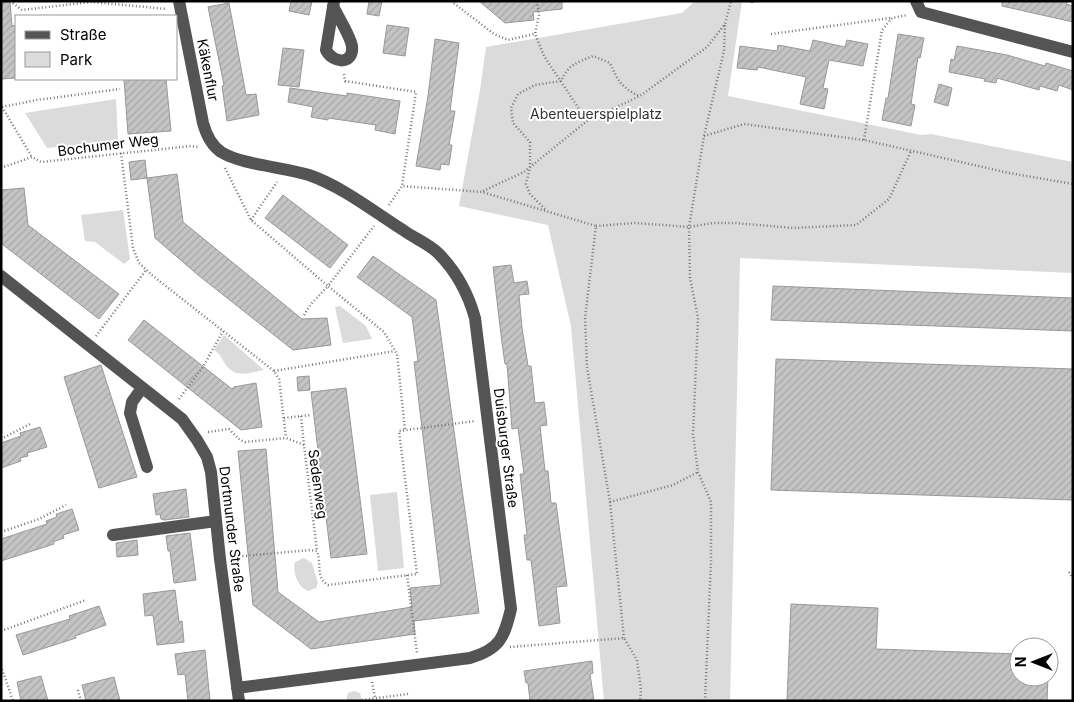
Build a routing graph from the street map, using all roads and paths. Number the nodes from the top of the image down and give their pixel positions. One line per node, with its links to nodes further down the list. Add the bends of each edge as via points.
1 (10, 1): 6 (path, via 22,10 91,2)
2 (451, 1): 10 (path, via 494,34 508,40)
3 (537, 1): 10 (path, via 539,15)
4 (731, 1): 9 (path)
5 (333, 4): 13 (street, via 326,50 334,60); 13 (street, via 352,45 352,53)
6 (180, 6): 21 (street, Käkenflur, via 203,123)
7 (918, 7): 8 (path); 12 (street)
8 (892, 18): 11 (path); 20 (path, via 882,30)
9 (725, 24): 16 (path, via 707,47); 19 (path, via 724,51)
10 (534, 34): 14 (path)
11 (771, 34)
12 (1073, 52)
13 (341, 61): 29 (path, via 345,82 416,92)
14 (561, 81): 16 (path, via 573,64 593,56 610,63 619,83); 18 (path); 25 (path, via 535,85 518,94 511,108 513,123 530,142)
15 (120, 89): 17 (path)
16 (640, 96): 18 (path)
17 (2, 106): 24 (path)
18 (587, 121): 25 (path)
19 (704, 136): 20 (path, via 744,124); 35 (path)
20 (864, 140): 22 (path)
21 (216, 147): 23 (path, Bochumer Weg, via 191,146); 27 (street, Duisburger Straße, via 233,157); 33 (path)
22 (911, 150): 28 (path); 35 (path, via 889,199 856,225 793,228 735,223)
23 (121, 153): 24 (path, Bochumer Weg, via 42,162); 36 (path, via 133,248)
24 (32, 157): 26 (path, Bochumer Weg)
25 (530, 167): 30 (path); 31 (path, via 526,184 530,194)
26 (1, 168)
27 (286, 170): 32 (street, Duisburger Straße, via 336,186); 33 (path)
28 (1073, 184)
29 (402, 186): 30 (path); 32 (path)
30 (482, 192): 31 (path)
31 (546, 210): 34 (path)
32 (382, 216): 38 (path); 49 (street, Duisburger Straße, via 437,252 463,284 475,318)
33 (251, 220): 38 (path)
34 (596, 226): 35 (path); 58 (path, via 585,318 587,367)
35 (689, 227): 57 (path, via 690,278 698,318 693,434)
36 (146, 270): 40 (path); 41 (path)
37 (1, 276): 41 (street, Dortmunder Straße)
38 (328, 286): 39 (path); 42 (path, via 384,332)
39 (304, 315)
40 (223, 330): 43 (path); 45 (path, via 203,367)
41 (89, 346): 44 (street, Dortmunder Straße)
42 (395, 351): 43 (path); 51 (path)
43 (274, 370): 48 (path, via 279,380)
44 (142, 388): 45 (street, Dortmunder Straße); 56 (street, via 132,402 130,413)
45 (170, 410): 54 (street, Dortmunder Straße, via 182,419)
46 (311, 415): 47 (path)
47 (301, 416): 48 (path); 55 (path)
48 (284, 418): 53 (path)
49 (487, 419): 51 (path); 71 (street, Duisburger Straße, via 511,608 504,635)
50 (32, 422): 52 (path)
51 (405, 430): 66 (path, via 399,431 416,574)
52 (1, 438)
53 (286, 438): 54 (path, Sedenweg, via 245,442 229,429 208,431); 55 (path, Sedenweg)
54 (197, 440): 60 (street, Dortmunder Straße, via 211,472)
55 (304, 445): 63 (path, Sedenweg)
56 (147, 467)
57 (698, 472): 58 (path, via 673,484); 81 (path, via 711,502)
58 (610, 502): 70 (path)
59 (66, 505): 61 (path, via 39,520)
60 (216, 521): 62 (street); 64 (street, Dortmunder Straße)
61 (1, 532)
62 (113, 535)
63 (318, 552): 64 (path); 66 (path, Sedenweg, via 319,574 322,582 328,585)
64 (220, 558): 76 (street, Dortmunder Straße)
65 (1069, 572): 67 (path)
66 (407, 575): 72 (path)
67 (1073, 578)
68 (86, 600): 69 (path)
69 (1, 631)
70 (624, 638): 71 (path); 80 (path, via 638,660)
71 (493, 648): 72 (street, via 470,658)
72 (418, 665): 76 (street)
73 (1, 666): 78 (path)
74 (78, 690): 79 (path)
75 (408, 694): 77 (path)
76 (238, 695)
77 (362, 700)
78 (12, 701)
79 (81, 701)
80 (640, 701)
81 (705, 701)

